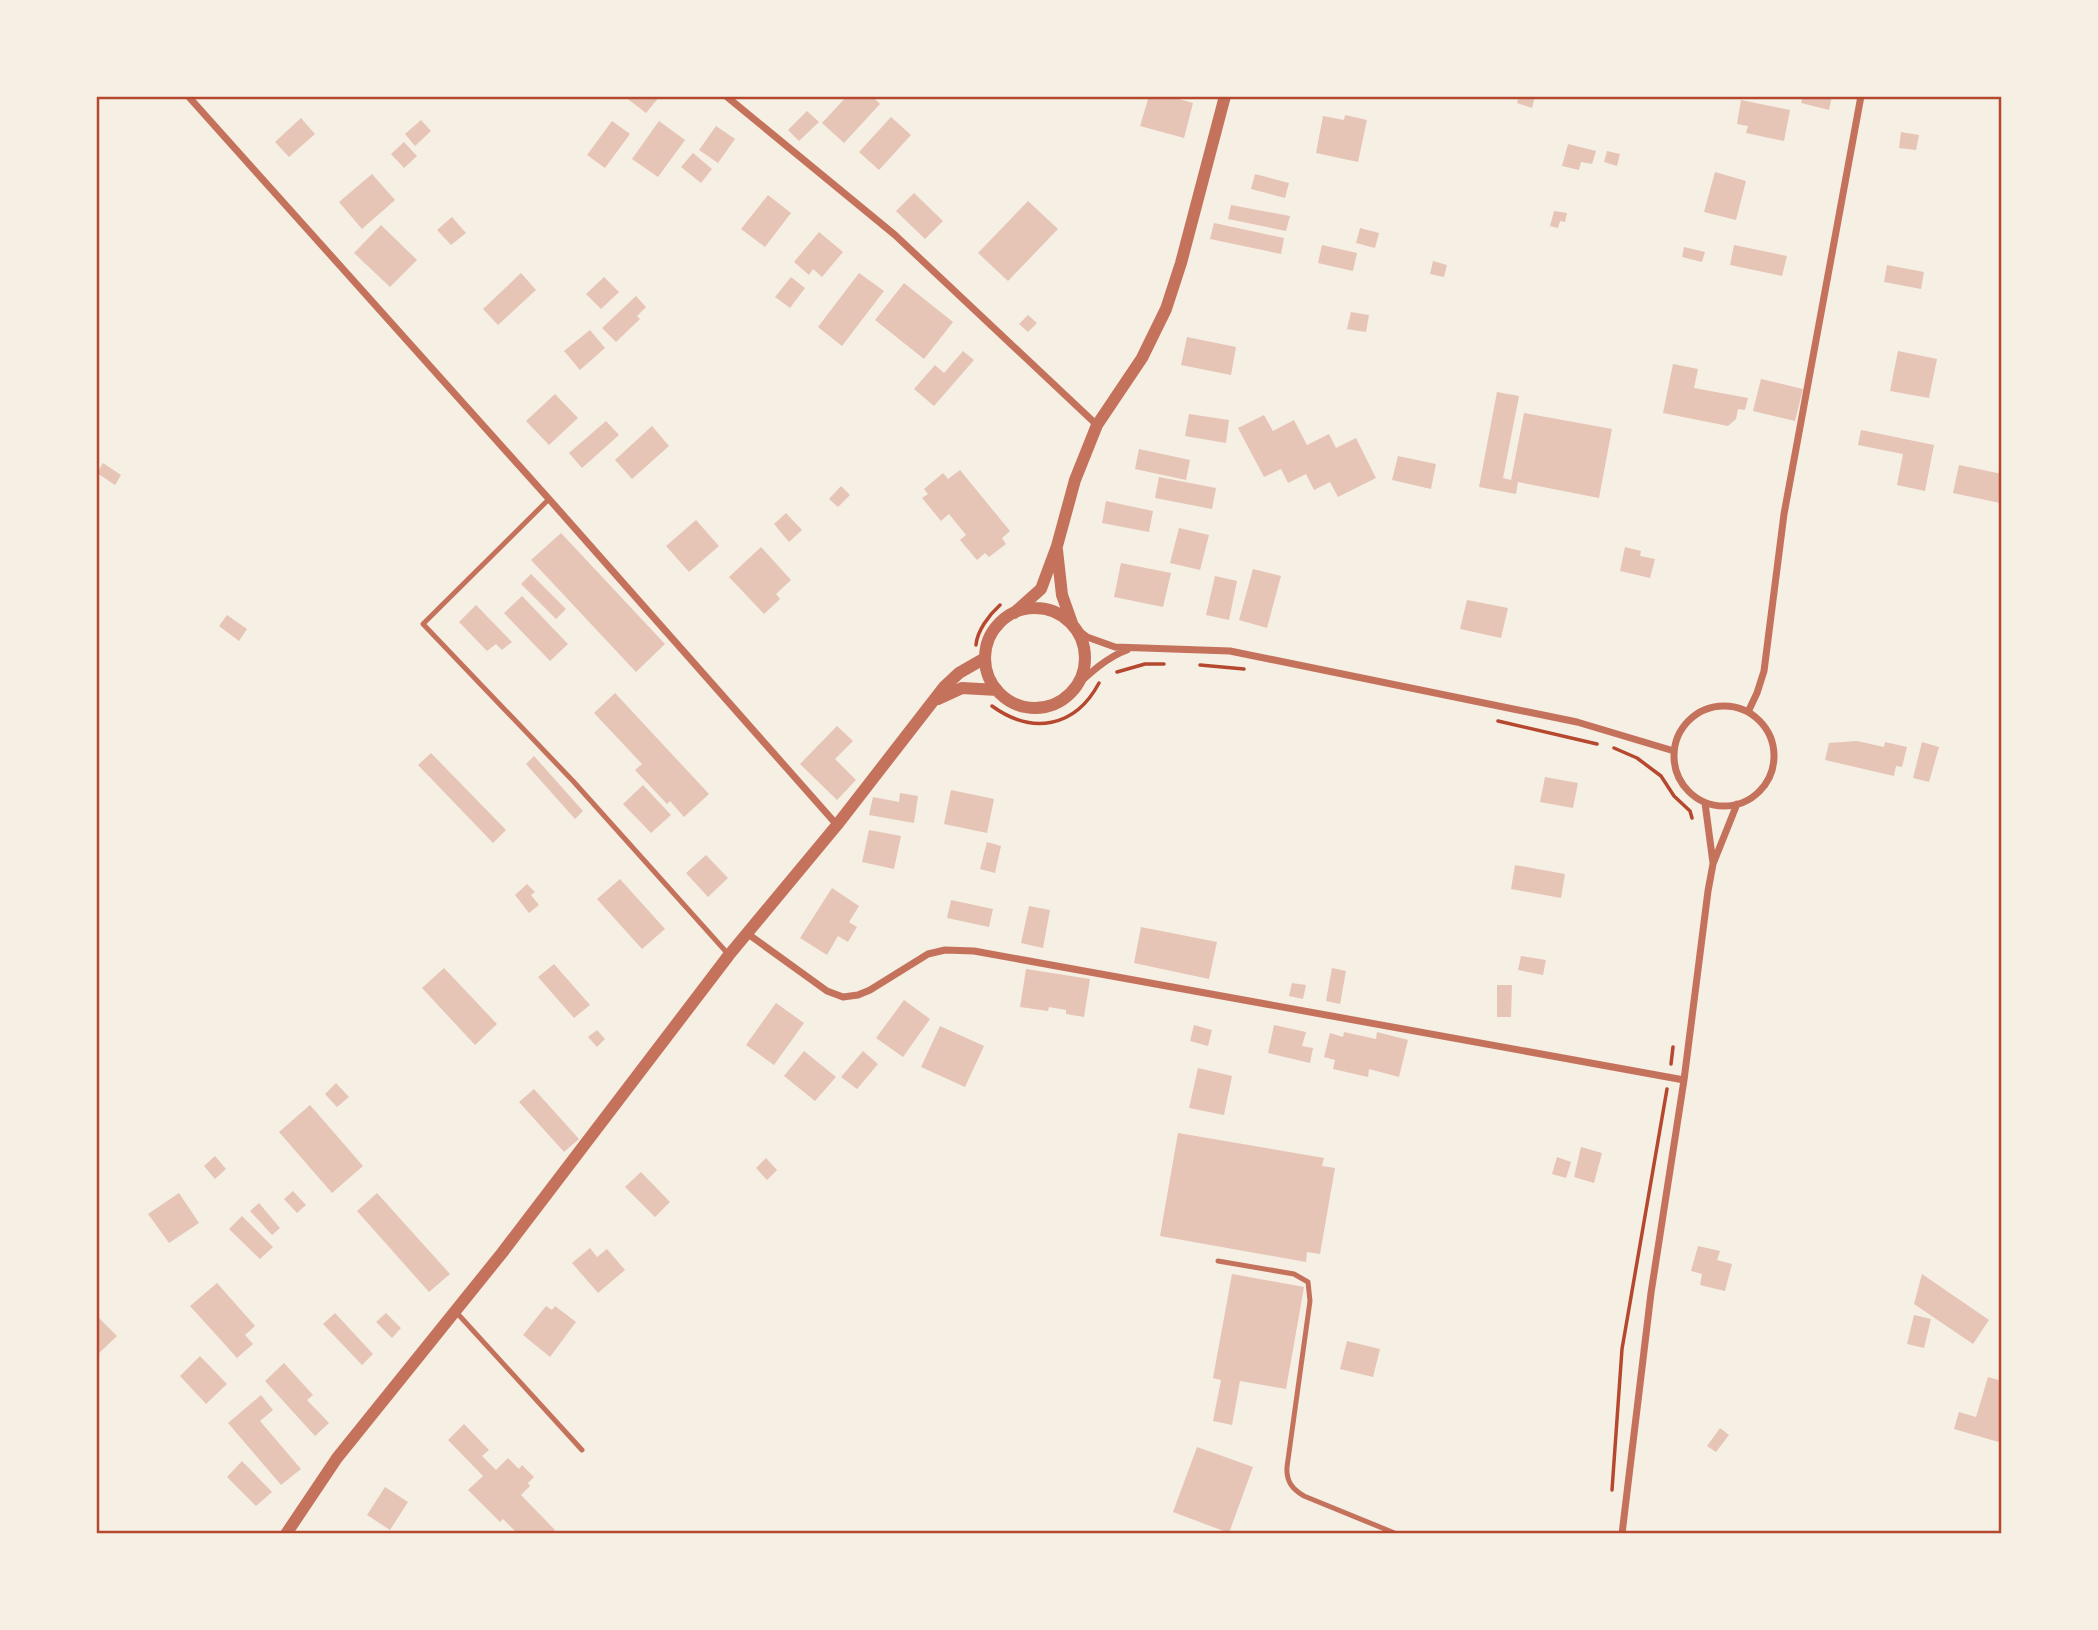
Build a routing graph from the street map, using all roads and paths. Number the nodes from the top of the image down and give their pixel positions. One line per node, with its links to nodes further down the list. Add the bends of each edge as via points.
1 (188, 96): 6 (street)
2 (726, 96): 5 (street, via 894,235)
3 (1225, 96): 5 (street, via 1166,309 1142,358)
4 (1861, 96): 22 (street, via 1782,527 1764,671)
5 (1097, 425): 7 (street)
6 (549, 499): 27 (street); 31 (lane, via 423,624 573,781)
7 (1057, 546): 9 (street, via 1041,589); 10 (street, via 1062,595)
8 (1003, 603): 12 (path, via 977,637)
9 (1014, 613): 10 (street, via 1048,610); 12 (street, via 993,632)
10 (1073, 626): 11 (street, via 1100,643); 18 (street, via 1082,640 1084,657)
11 (1134, 649): 18 (street, via 1114,656); 24 (street, via 1230,651 1577,722)
12 (980, 656): 19 (street); 21 (street)
13 (1168, 664): 16 (path, via 1144,664)
14 (1192, 664): 15 (path)
15 (1256, 671)
16 (1108, 676)
17 (1101, 680): 20 (path, via 1078,712 1053,723 1025,723)
18 (1074, 688): 19 (street, via 1059,701 1041,707 1021,706)
19 (997, 690): 21 (street, via 953,690)
20 (991, 705)
21 (929, 706): 27 (street)
22 (1748, 712): 24 (street, via 1732,707 1700,712 1678,735); 26 (street, via 1767,730 1774,755 1764,786)
23 (1486, 719): 28 (path, via 1609,746 1637,758 1661,776 1690,811)
24 (1674, 751): 25 (street, via 1680,782)
25 (1705, 803): 26 (street); 29 (street)
26 (1737, 804): 29 (street)
27 (837, 825): 30 (street)
28 (1695, 825)
29 (1713, 864): 34 (street)
30 (748, 934): 31 (street); 34 (street, via 827,991 843,997 870,990 928,954 971,951)
31 (729, 956): 37 (street)
32 (1674, 1044): 33 (path)
33 (1672, 1057)
34 (1684, 1080): 42 (street, via 1651,1293)
35 (1666, 1096): 39 (path, via 1622,1349)
36 (1218, 1261): 41 (lane, via 1294,1274 1308,1282 1310,1301 1288,1480 1304,1496)
37 (456, 1311): 38 (lane); 40 (street, via 337,1458)
38 (582, 1450)
39 (1612, 1494)
40 (286, 1534)
41 (1397, 1534)
42 (1622, 1534)

